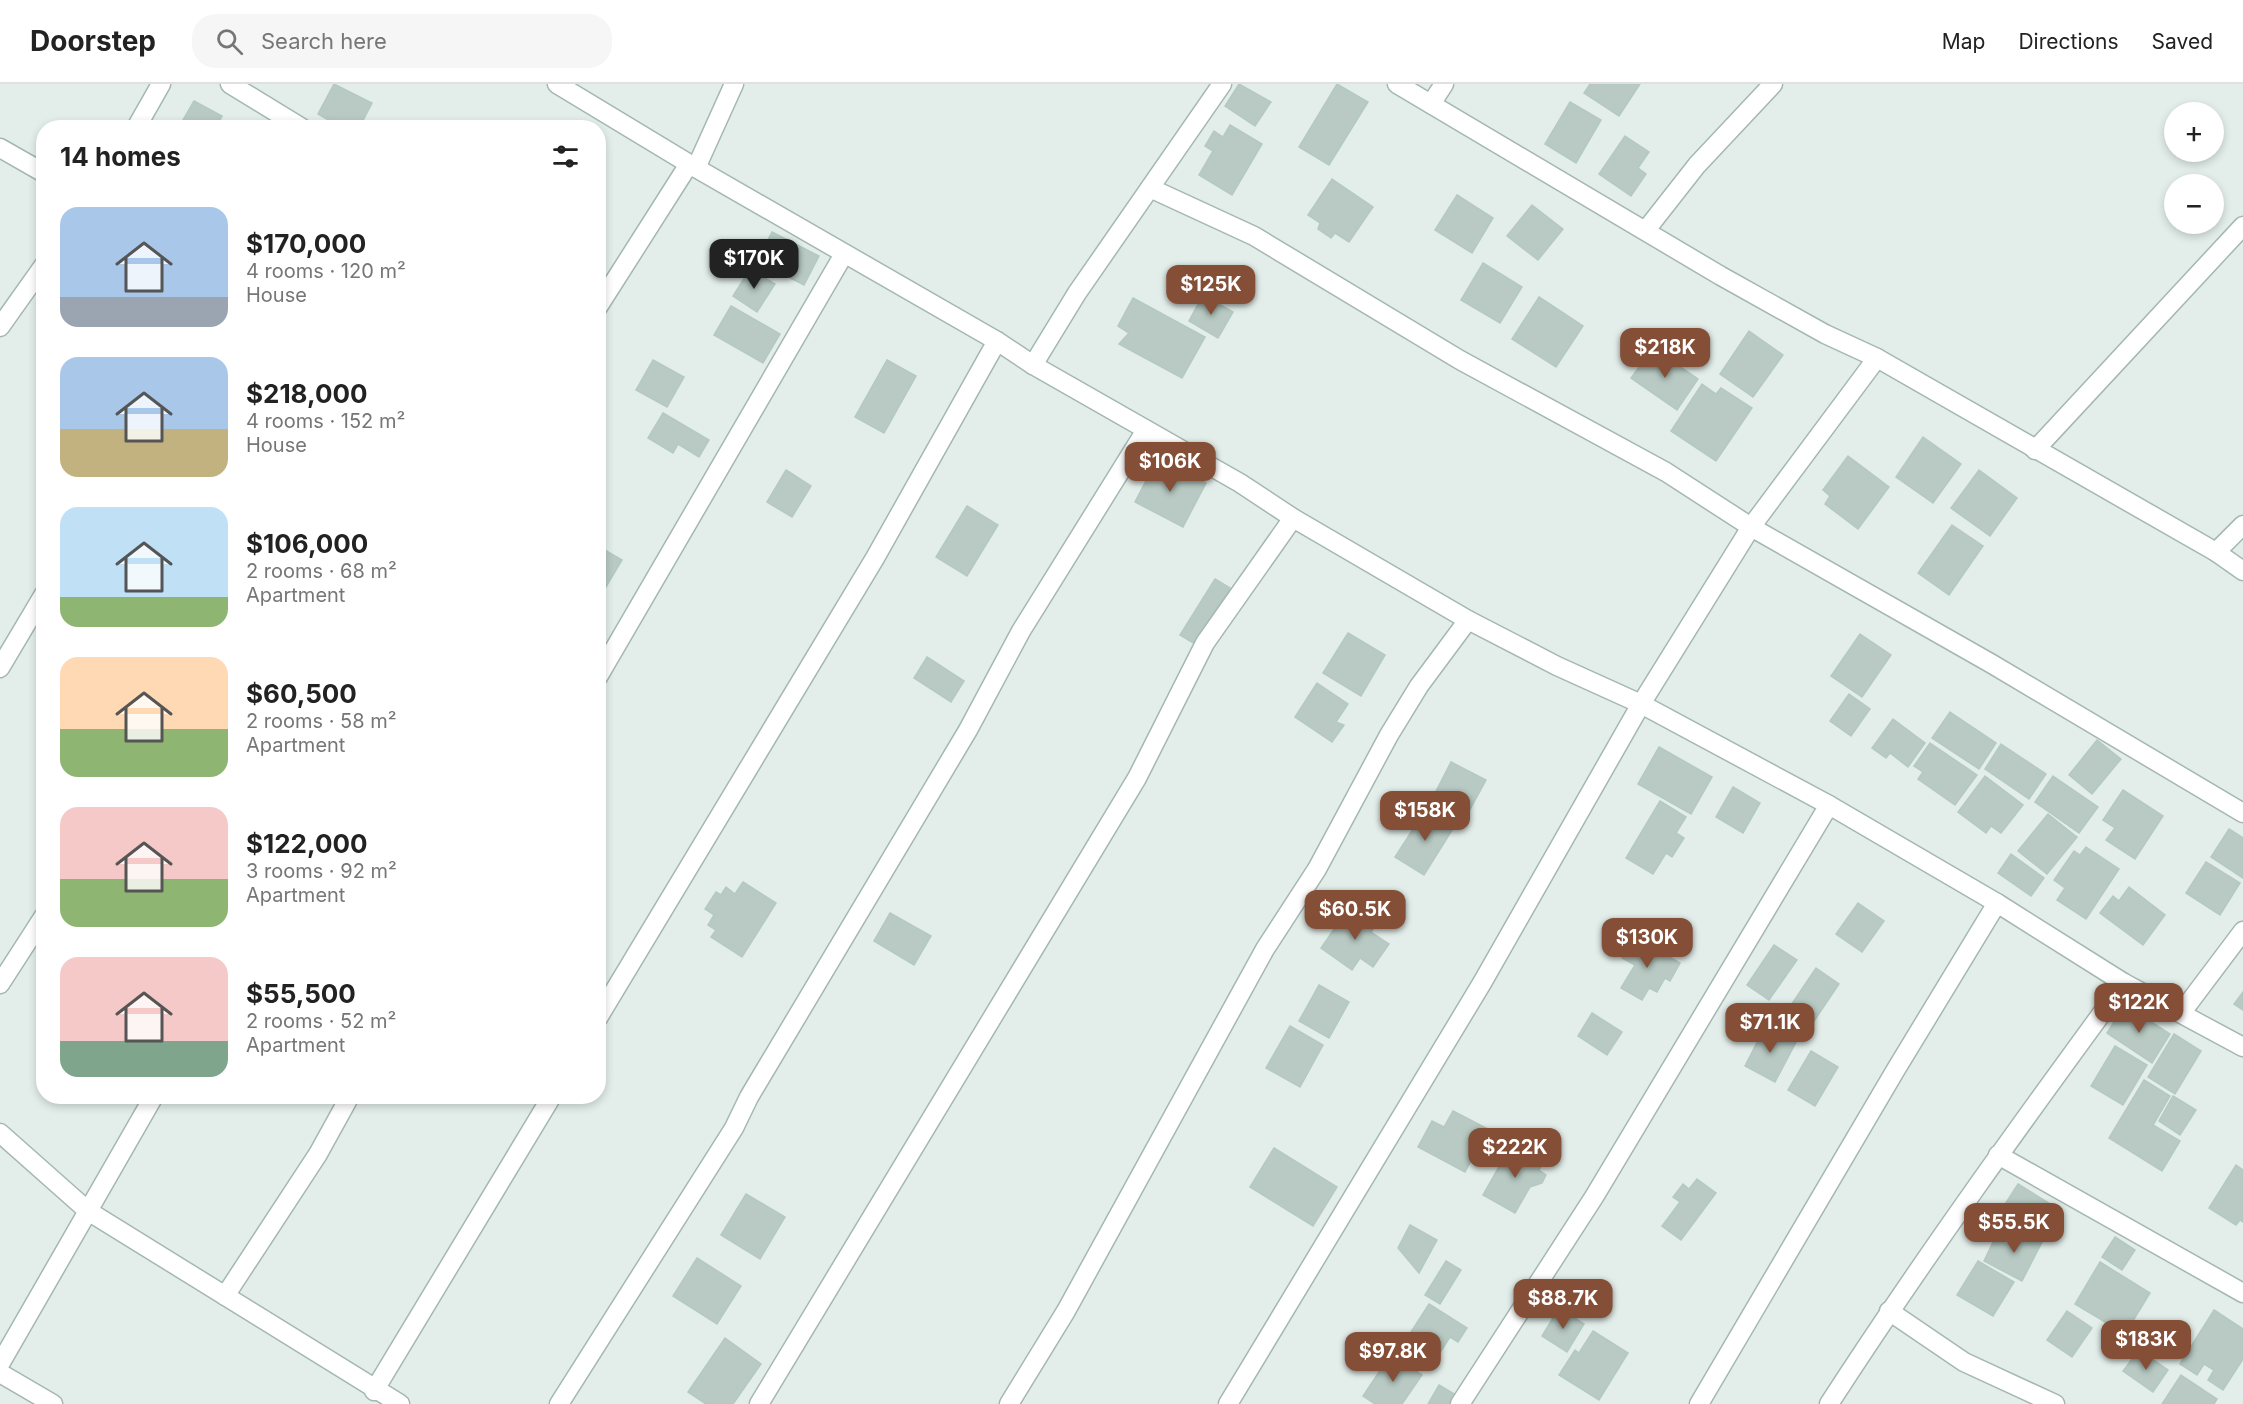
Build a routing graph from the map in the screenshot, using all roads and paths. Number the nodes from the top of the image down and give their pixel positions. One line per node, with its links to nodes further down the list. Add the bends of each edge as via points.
1 (161, 84): 10 (street)
2 (230, 84): 11 (street)
3 (556, 84): 14 (street)
4 (734, 84): 14 (street)
5 (1222, 84): 15 (street)
6 (1397, 84): 9 (street)
7 (1444, 84): 9 (street)
8 (1761, 88): 17 (street)
9 (1431, 104): 17 (street)
10 (141, 120)
11 (289, 120)
12 (0, 148): 13 (street)
13 (36, 168)
14 (696, 168): 18 (street); 20 (street, via 689,164)
15 (1150, 189): 24 (street, via 1077,292); 29 (street, via 1254,236 1460,360 1666,472)
16 (2243, 226): 26 (street)
17 (1646, 230): 23 (street, via 1825,334)
18 (844, 254): 22 (street); 34 (street)
19 (36, 276): 21 (street)
20 (606, 296)
21 (0, 327)
22 (997, 341): 24 (street); 44 (street, via 875,558)
23 (1877, 358): 26 (street); 29 (street)
24 (1033, 366): 25 (street)
25 (1146, 430): 27 (street); 61 (street, via 1021,631 968,730 734,1128)
26 (2035, 450): 30 (street)
27 (1293, 518): 33 (street); 62 (street, via 1204,643 1131,788)
28 (2243, 525): 30 (street)
29 (1751, 527): 36 (street); 38 (street)
30 (2216, 552): 31 (street)
31 (2243, 571)
32 (36, 607): 35 (street)
33 (1468, 620): 36 (street); 63 (street, via 1419,686 1389,735 1317,869 1265,949 1066,1311)
34 (606, 663)
35 (0, 668)
36 (1641, 704): 37 (street); 64 (street, via 1482,983)
37 (1829, 805): 39 (street); 65 (street, via 1594,1197)
38 (2243, 813)
39 (1997, 903): 42 (street); 66 (street)
40 (36, 928): 43 (street)
41 (2243, 932): 45 (street)
42 (2124, 983): 45 (street); 51 (street)
43 (0, 984)
44 (606, 1005)
45 (2182, 1012): 46 (street)
46 (2243, 1047)
47 (149, 1104): 52 (street)
48 (346, 1104): 54 (street, via 318,1154)
49 (547, 1104): 58 (street)
50 (0, 1132): 52 (street)
51 (1998, 1155): 53 (street); 55 (street)
52 (88, 1211): 54 (street); 56 (street)
53 (2243, 1293)
54 (225, 1296): 58 (street)
55 (1889, 1311): 67 (street); 68 (street, via 1964,1362)
56 (0, 1364)
57 (0, 1373): 59 (street)
58 (374, 1391): 60 (street)
59 (53, 1404)
60 (399, 1404)
61 (559, 1404)
62 (759, 1404)
63 (1009, 1404)
64 (1228, 1404)
65 (1460, 1404)
66 (1699, 1404)
67 (1829, 1404)
68 (2055, 1404)

